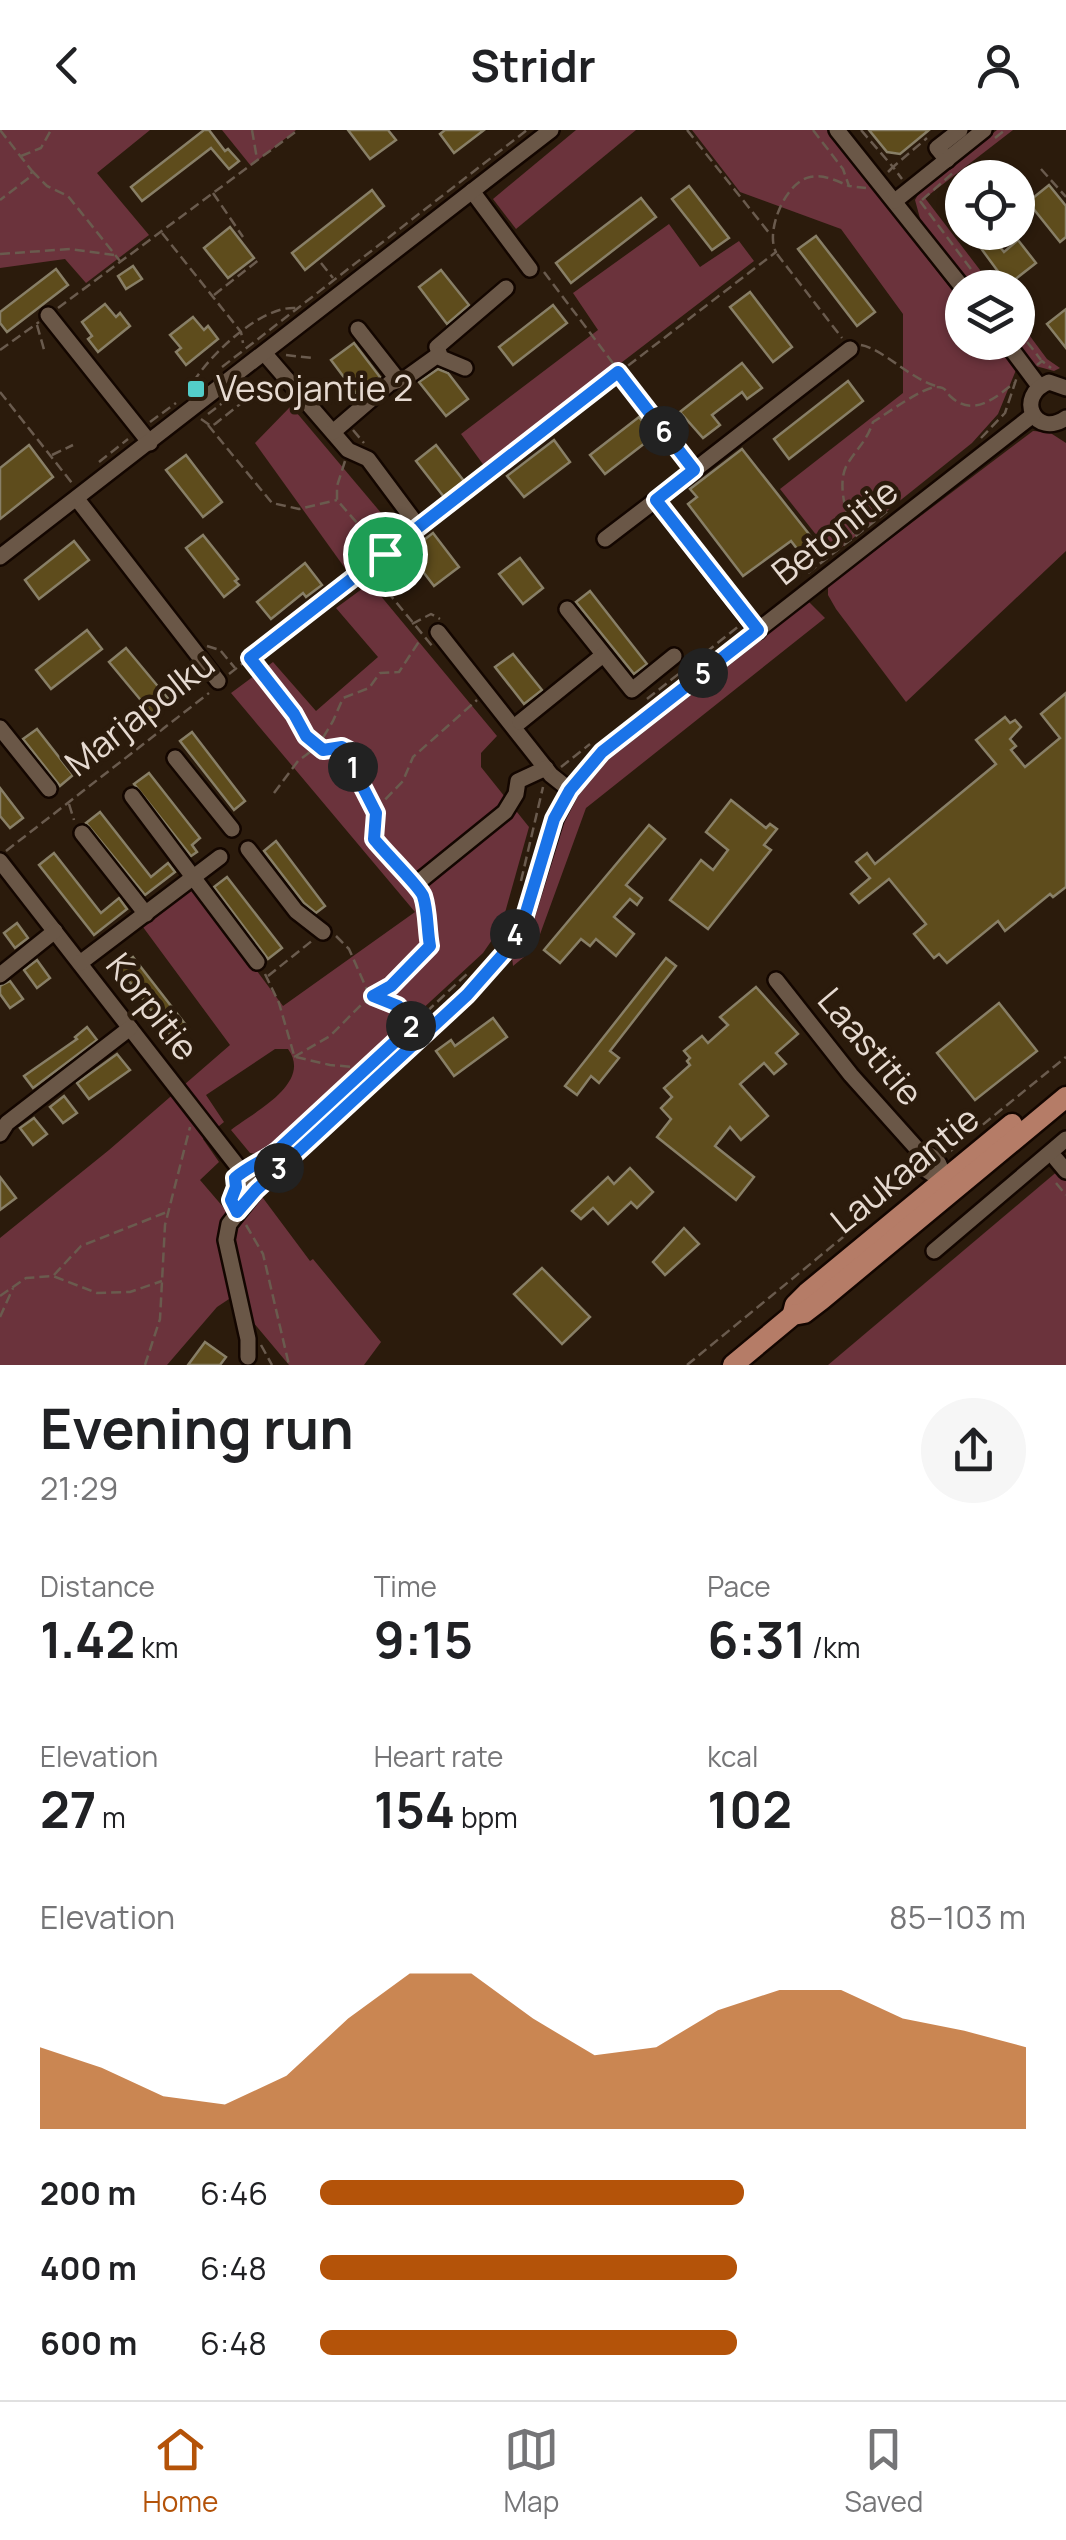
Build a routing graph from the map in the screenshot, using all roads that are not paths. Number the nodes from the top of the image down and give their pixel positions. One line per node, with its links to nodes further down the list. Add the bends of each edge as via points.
1 (551, 130): 7 (street)
2 (837, 130): 8 (street)
3 (960, 130): 5 (street)
4 (984, 130): 5 (street)
5 (942, 154): 6 (street); 8 (street)
6 (922, 160)
7 (472, 191): 9 (street); 15 (street)
8 (894, 201): 10 (street)
9 (530, 269)
10 (949, 270)
11 (506, 288): 16 (street, via 440,343)
12 (42, 320): 25 (street)
13 (358, 329): 19 (street)
14 (850, 348): 27 (street)
15 (265, 354): 24 (street); 25 (street)
16 (438, 354): 18 (street); 19 (street)
17 (1028, 360): 20 (street)
18 (465, 368)
19 (398, 380): 24 (street)
20 (1039, 386): 21 (street); 22 (street, via 1030,404)
21 (1066, 388)
22 (1034, 415): 23 (street, via 1052,425); 32 (street, Betonitie)
23 (1065, 422)
24 (333, 432): 28 (street, via 348,450 368,459)
25 (145, 437): 26 (street)
26 (75, 492): 30 (street); 36 (street)
27 (656, 500): 29 (street); 32 (street)
28 (412, 518)
29 (605, 539)
30 (0, 557)
31 (568, 609): 34 (street)
32 (753, 624): 42 (street, Betonitie, via 602,752)
33 (438, 632): 40 (street)
34 (604, 654): 35 (street, via 632,690); 37 (street)
35 (674, 656)
36 (218, 680)
37 (520, 722)
38 (0, 728): 41 (street)
39 (176, 758): 44 (street)
40 (548, 771): 42 (street); 50 (street, via 518,781 504,812)
41 (49, 790)
42 (570, 790): 64 (street, Betonitie, via 554,819 524,919 505,952)
43 (132, 796): 49 (street)
44 (232, 830)
45 (82, 834): 51 (street)
46 (248, 849): 53 (street)
47 (220, 857): 49 (street)
48 (0, 858): 52 (street, Korpitie)
49 (194, 877): 51 (street); 54 (street)
50 (416, 884)
51 (146, 914): 55 (street)
52 (55, 931): 55 (street, Korpitie); 56 (street)
53 (322, 932)
54 (257, 962)
55 (80, 964): 58 (street, Korpitie)
56 (0, 975)
57 (776, 980): 63 (street, Laastitie, via 918,1152 930,1154)
58 (130, 1028): 61 (street); 64 (street, Korpitie, via 222,1132)
59 (1066, 1081): 63 (main road, Laukaantie)
60 (1066, 1097): 63 (main road, Laukaantie)
61 (4, 1129)
62 (1066, 1139): 65 (street)
63 (940, 1175): 67 (main road, Laukaantie)
64 (256, 1190): 66 (street, Betonitie, via 229,1224 226,1240)
65 (934, 1251)
66 (248, 1357)
67 (733, 1365)

